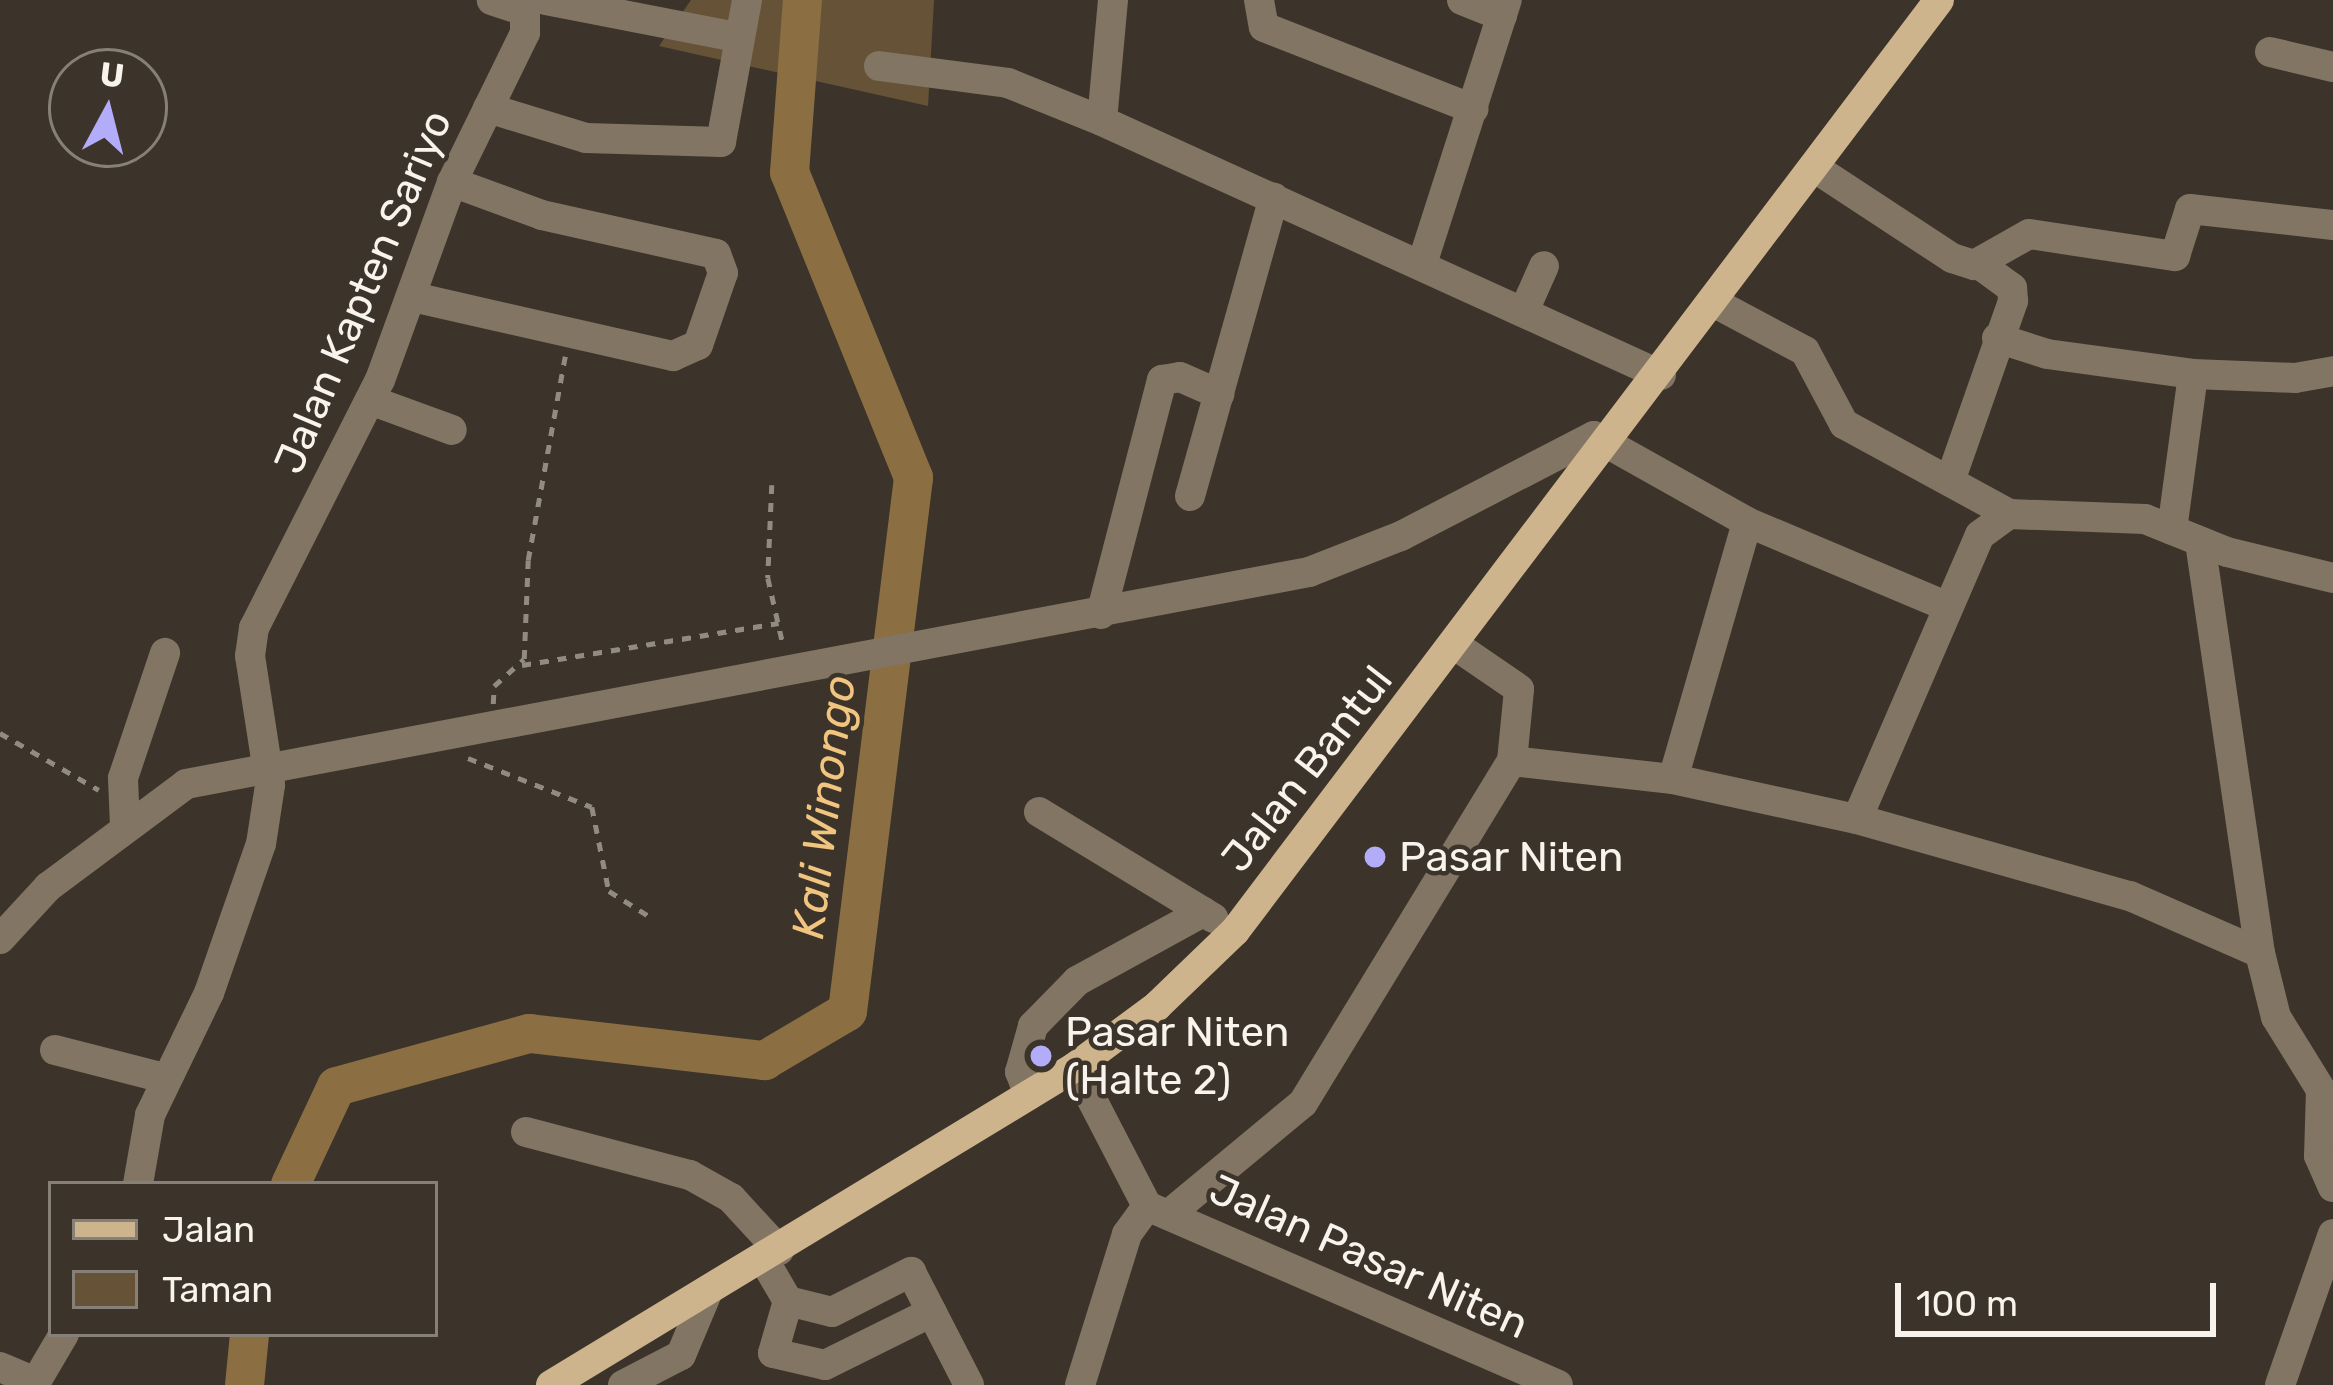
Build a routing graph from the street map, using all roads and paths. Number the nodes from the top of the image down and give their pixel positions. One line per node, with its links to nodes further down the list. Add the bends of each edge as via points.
1 (747, 0): 8 (street)
2 (1113, 0): 14 (street)
3 (1259, 0): 13 (street, via 1264,27)
4 (1462, 0): 7 (street)
5 (1939, 0): 15 (main road, Jalan Bantul)
6 (521, 3): 8 (street); 12 (street, Jalan Kapten Sariyo, via 525,34)
7 (1504, 8): 13 (street)
8 (737, 37): 12 (street, via 721,142 586,138)
9 (2270, 52): 11 (street)
10 (879, 66): 14 (street, via 1008,83)
11 (2333, 67)
12 (488, 108): 16 (street, Jalan Kapten Sariyo)
13 (1473, 109): 19 (street)
14 (1102, 121): 17 (street)
15 (1815, 167): 20 (street, via 1952,258); 23 (main road, Jalan Bantul)
16 (452, 182): 22 (street, Jalan Kapten Sariyo); 25 (street, via 542,215 723,258 698,345 687,354)
17 (1274, 198): 19 (street); 30 (street)
18 (2333, 225): 20 (street, via 2190,209 2175,256 2029,234 2011,238)
19 (1422, 264): 24 (street)
20 (1980, 265): 26 (street, via 2014,295)
21 (1544, 266): 24 (street)
22 (413, 297): 25 (street); 31 (street, Jalan Kapten Sariyo)
23 (1714, 303): 29 (main road, Jalan Bantul); 34 (street, via 1805,351 1844,424)
24 (1524, 311): 29 (street)
25 (570, 334): 47 (path, via 537,496)
26 (1997, 338): 28 (street, via 2048,354); 34 (street)
27 (2333, 371): 28 (street)
28 (2193, 374): 39 (street)
29 (1661, 375): 33 (main road, Jalan Bantul)
30 (1219, 394): 36 (street); 43 (street, via 1180,376 1162,380)
31 (370, 400): 32 (street); 53 (street, Jalan Kapten Sariyo, via 254,628)
32 (452, 430)
33 (1612, 440): 38 (street); 43 (street, via 1594,436 1564,446 1401,536 1309,572); 45 (main road, Jalan Bantul)
34 (1950, 481): 37 (street)
35 (772, 485): 44 (path, via 768,578)
36 (1190, 496)
37 (2009, 514): 39 (street, via 2132,517); 42 (street, via 1980,535)
38 (1747, 522): 42 (street); 54 (street)
39 (2186, 536): 41 (street); 62 (street)
40 (2333, 545): 41 (street)
41 (2329, 577)
42 (1946, 606): 57 (street)
43 (1101, 614): 48 (street)
44 (779, 623): 47 (path); 48 (path)
45 (1455, 645): 52 (street, via 1519,689); 60 (main road, Jalan Bantul)
46 (165, 653): 56 (street)
47 (522, 665): 49 (path, via 494,686)
48 (788, 668): 49 (street)
49 (494, 722): 53 (street)
50 (0, 733): 56 (path)
51 (453, 752): 59 (path, via 592,807 609,891)
52 (1512, 761): 54 (street); 70 (street, via 1303,1102)
53 (262, 765): 56 (street, via 186,784); 65 (street, Jalan Kapten Sariyo, via 270,785 261,844 209,993)
54 (1673, 779): 57 (street)
55 (1039, 812): 58 (street)
56 (122, 813): 61 (street)
57 (1857, 819): 62 (street, via 2130,896)
58 (1203, 912): 60 (street); 66 (street, via 1077,981 1033,1026 1020,1072)
59 (652, 918)
60 (1235, 932): 64 (main road, Jalan Bantul, via 1157,1006)
61 (0, 939)
62 (2260, 953): 69 (street, via 2276,1017 2321,1090 2319,1156)
63 (55, 1050): 65 (street)
64 (1075, 1067): 66 (main road, Jalan Bantul); 70 (street, Jalan Pasar Niten)
65 (164, 1078): 68 (street, Jalan Kapten Sariyo)
66 (1029, 1095): 72 (main road, Jalan Bantul)
67 (526, 1132): 72 (street, via 690,1175 731,1198)
68 (139, 1181)
69 (2333, 1187)
70 (1157, 1210): 85 (street, Jalan Pasar Niten, via 1127,1234); 86 (street, Jalan Pasar Niten)
71 (2333, 1234): 74 (street)
72 (771, 1255): 73 (main road, Jalan Bantul); 75 (street)
73 (707, 1293): 82 (main road, Jalan Bantul); 83 (street, via 681,1355)
74 (2320, 1297): 87 (street)
75 (788, 1300): 76 (street); 79 (street, via 773,1352)
76 (832, 1312): 77 (street, via 905,1271); 79 (street)
77 (932, 1312): 79 (street); 84 (street)
78 (62, 1337): 81 (street)
79 (825, 1365)
80 (0, 1367): 81 (street)
81 (34, 1384)
82 (556, 1384)
83 (623, 1385)
84 (970, 1385)
85 (1081, 1385)
86 (1558, 1385)
87 (2280, 1385)

